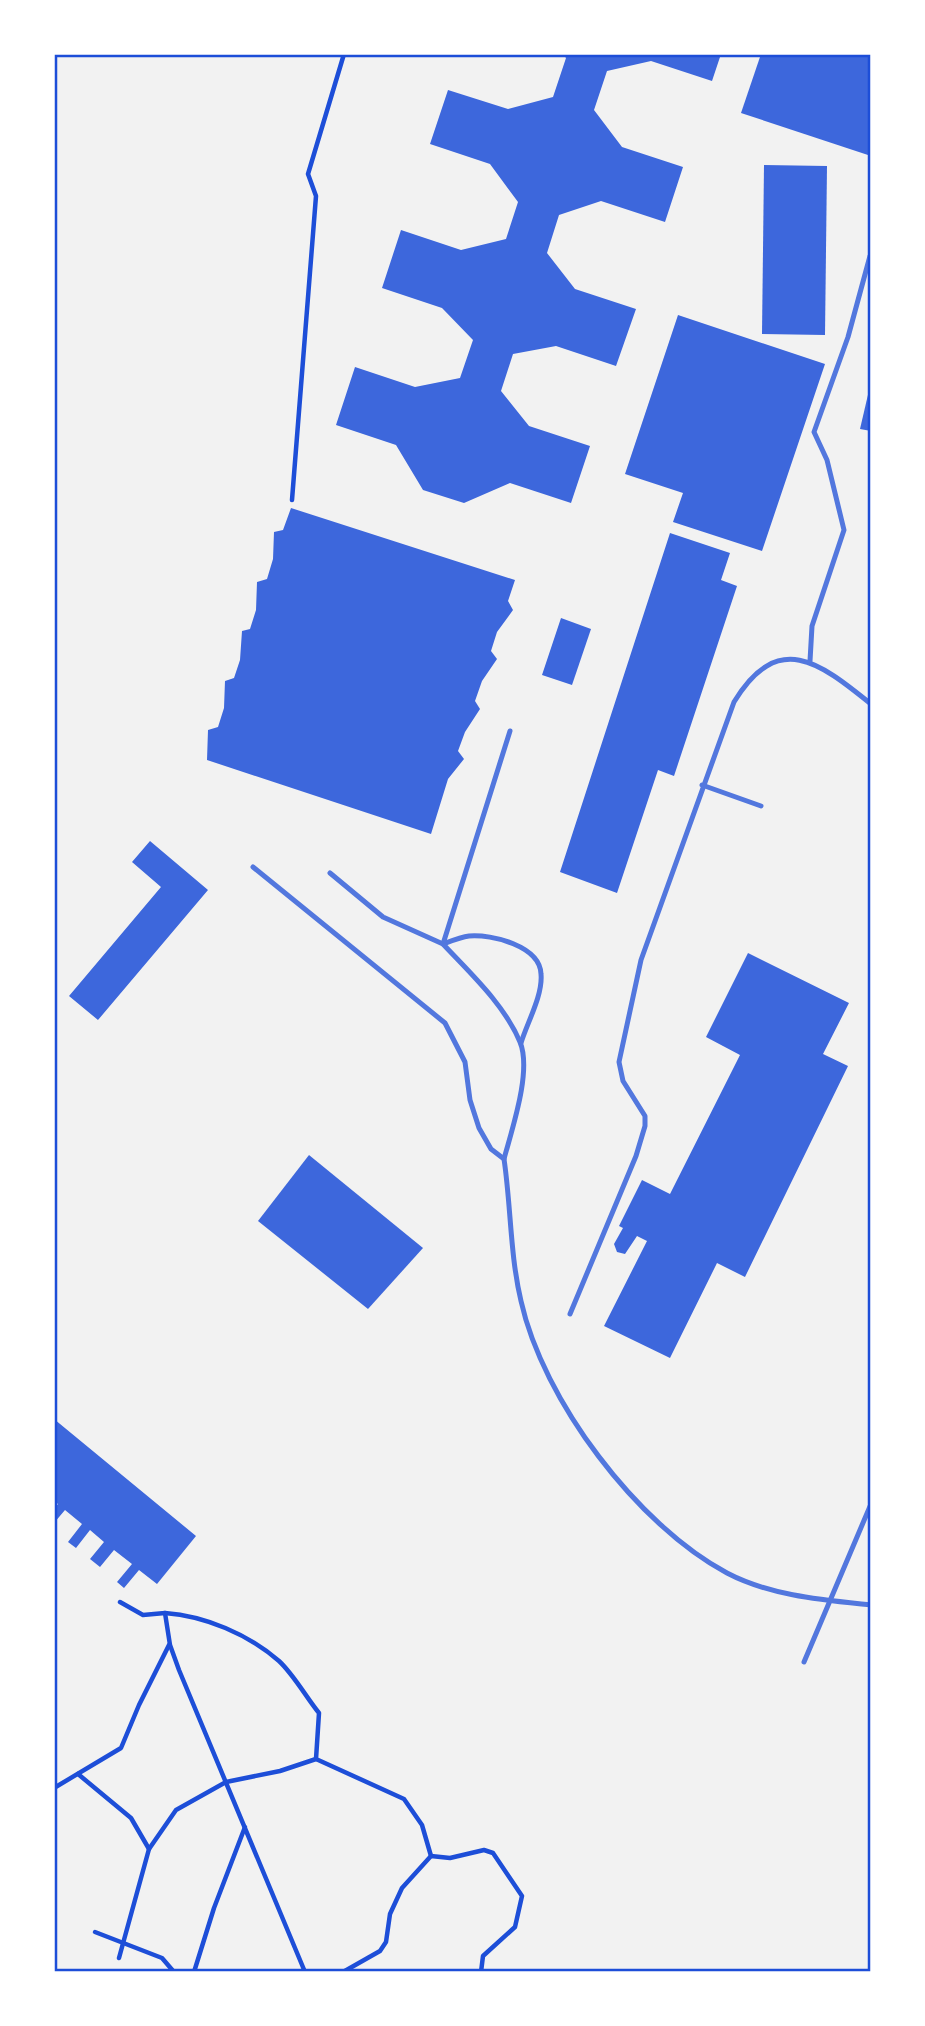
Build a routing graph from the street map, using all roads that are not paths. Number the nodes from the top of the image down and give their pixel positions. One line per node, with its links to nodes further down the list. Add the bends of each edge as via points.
1 (870, 257): 2 (lane, via 814,432 827,460 844,530 812,626)
2 (810, 661): 3 (lane); 5 (lane, via 787,658 747,680)
3 (871, 704)
4 (510, 731): 9 (lane)
5 (702, 785): 6 (lane); 12 (lane, via 641,960 619,1062 623,1081 645,1116 645,1126)
6 (761, 806)
7 (253, 867): 11 (lane, via 445,1023 465,1062 479,1128 491,1149)
8 (330, 873): 9 (lane, via 383,917)
9 (443, 944): 10 (lane, via 486,991); 10 (lane, via 470,936 520,947 536,957 541,974)
10 (521, 1044): 11 (lane, via 521,1083)
11 (504, 1159): 14 (lane, via 520,1300 531,1338 570,1416 595,1452 657,1521 728,1574 776,1591)
12 (570, 1314)
13 (871, 1504): 14 (lane)
14 (831, 1601): 15 (lane); 16 (lane)
15 (871, 1605)
16 (804, 1662)

